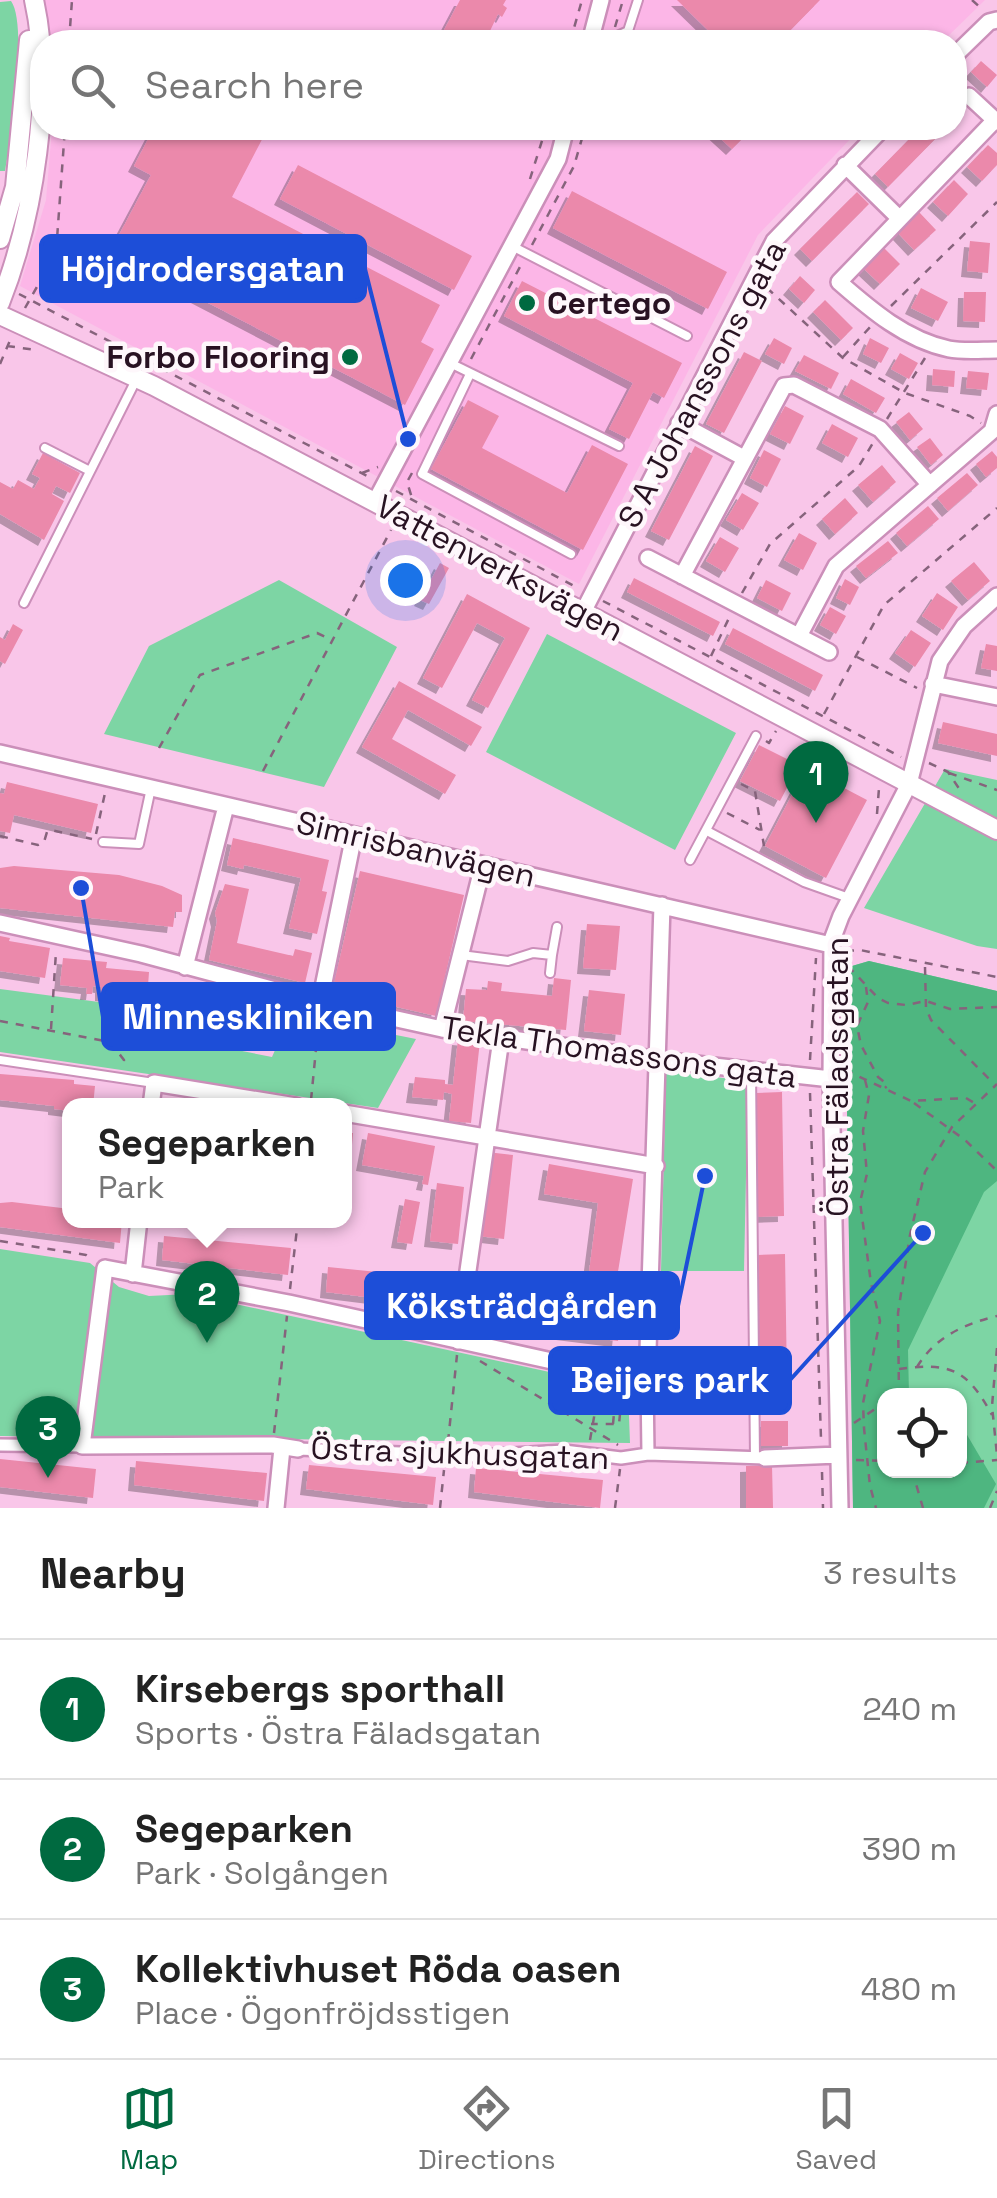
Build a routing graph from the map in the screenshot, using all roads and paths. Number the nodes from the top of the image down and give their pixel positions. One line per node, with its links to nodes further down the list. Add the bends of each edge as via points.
1 (32, 0): 9 (street); 26 (street, via 20,157)
2 (72, 0): 10 (path)
3 (582, 0): 11 (path)
4 (601, 0): 12 (street)
5 (623, 0): 13 (path)
6 (638, 0): 14 (lane)
7 (972, 0): 8 (path)
8 (990, 17): 15 (street)
9 (37, 30)
10 (70, 30)
11 (573, 30)
12 (593, 30)
13 (614, 30)
14 (628, 30)
15 (967, 42)
16 (969, 96): 17 (street)
17 (996, 121): 25 (street)
18 (38, 140): 30 (street, via 25,220)
19 (64, 140): 49 (path, via 56,252 28,301)
20 (563, 140): 27 (street)
21 (582, 140): 28 (path)
22 (871, 140): 23 (street, S A Johanssons gata)
23 (845, 165): 25 (street); 42 (street, S A Johanssons gata, via 774,242)
24 (997, 202): 32 (path)
25 (898, 218): 32 (street, via 840,282)
26 (0, 239)
27 (510, 245): 28 (lane); 37 (street)
28 (527, 254): 33 (lane); 38 (path)
29 (766, 287): 36 (path)
30 (0, 303)
31 (0, 314): 39 (street, Vattenverksvägen)
32 (879, 316): 34 (street); 36 (path)
33 (688, 336)
34 (933, 343): 35 (street, via 950,350); 40 (path)
35 (997, 350)
36 (843, 358): 40 (path)
37 (448, 362): 38 (lane); 49 (street)
38 (468, 373): 44 (lane); 55 (lane, via 422,474)
39 (137, 378): 48 (lane); 52 (street, Vattenverksvägen)
40 (905, 393): 41 (path); 43 (path)
41 (994, 422): 50 (street)
42 (680, 423): 46 (street); 61 (street, S A Johanssons gata)
43 (880, 429): 46 (street, via 788,384); 50 (street); 62 (path, via 859,466 770,544)
44 (618, 446)
45 (45, 448): 48 (lane)
46 (744, 458): 57 (street)
47 (417, 462): 51 (path, via 407,482)
48 (90, 472): 60 (lane)
49 (384, 485): 51 (path); 52 (street)
50 (930, 485): 63 (street, via 836,566)
51 (412, 499): 61 (path)
52 (374, 502): 54 (street, Vattenverksvägen)
53 (997, 508): 67 (path, via 884,605)
54 (398, 515): 61 (street, Vattenverksvägen); 64 (path)
55 (571, 554)
56 (648, 558): 57 (street)
57 (682, 576): 62 (street)
58 (608, 591): 61 (path)
59 (997, 596): 68 (street, Östra Fäladsgatan, via 945,653)
60 (24, 603)
61 (592, 603): 66 (path); 81 (street, Vattenverksvägen)
62 (736, 605): 63 (street); 66 (path)
63 (799, 636): 65 (street)
64 (334, 641): 74 (path, via 317,633 200,675); 77 (path)
65 (829, 652)
66 (711, 656): 70 (path)
67 (856, 656): 68 (path); 70 (path)
68 (932, 689): 69 (street); 76 (street, Östra Fäladsgatan)
69 (997, 697)
70 (823, 716): 76 (path)
71 (776, 732): 73 (path)
72 (756, 736): 79 (lane)
73 (771, 740)
74 (159, 748)
75 (0, 753): 82 (street, Simrisbanvägen)
76 (917, 761): 78 (path); 81 (street, Östra Fäladsgatan)
77 (263, 772)
78 (948, 772): 83 (path); 85 (path)
79 (733, 780): 87 (lane); 89 (path, via 755,791)
80 (878, 784): 88 (path)
81 (909, 784): 90 (street, Vattenverksvägen); 98 (street, Östra Fäladsgatan)
82 (151, 788): 86 (street, Simrisbanvägen); 94 (lane, via 138,844)
83 (997, 790)
84 (105, 792): 93 (path, via 94,840 51,830 38,845)
85 (968, 802)
86 (226, 806): 92 (street, Simrisbanvägen); 106 (street)
87 (718, 808): 89 (path); 91 (lane)
88 (874, 824)
89 (761, 830): 95 (path)
90 (997, 830)
91 (707, 831): 96 (lane); 98 (lane, via 804,882)
92 (354, 835): 97 (street, Simrisbanvägen); 112 (street)
93 (0, 836)
94 (104, 842)
95 (764, 848)
96 (690, 860)
97 (483, 865): 99 (street, Simrisbanvägen); 104 (street)
98 (850, 898): 103 (street, Östra Fäladsgatan)
99 (662, 905): 103 (street, Simrisbanvägen); 121 (street)
100 (0, 922): 102 (street, Tekla Thomassons gata)
101 (556, 927): 105 (lane)
102 (59, 936): 106 (street, Tekla Thomassons gata); 118 (path)
103 (831, 950): 109 (path); 110 (path); 123 (street, Östra Fäladsgatan); 124 (path)
104 (460, 955): 105 (lane, via 508,961); 117 (street)
105 (552, 955): 108 (lane)
106 (186, 967): 112 (street, Tekla Thomassons gata)
107 (926, 968): 111 (path)
108 (550, 974)
109 (997, 978)
110 (865, 980): 111 (path, via 888,1003); 116 (path, via 869,995)
111 (926, 1001): 114 (path, via 950,1009); 128 (path, via 931,1020)
112 (320, 1002): 117 (street, Tekla Thomassons gata); 132 (path)
113 (843, 1006): 116 (path)
114 (997, 1007)
115 (0, 1021): 118 (path)
116 (857, 1026): 129 (path)
117 (442, 1029): 119 (street, Tekla Thomassons gata)
118 (51, 1030): 125 (path, via 110,1042 124,1060)
119 (502, 1039): 121 (street, Tekla Thomassons gata); 137 (street)
120 (0, 1060): 125 (lane)
121 (660, 1060): 122 (street, Tekla Thomassons gata); 138 (street)
122 (751, 1071): 124 (street, Tekla Thomassons gata); 176 (lane)
123 (837, 1074): 124 (street, Tekla Thomassons gata); 126 (path); 173 (street, Östra Fäladsgatan)
124 (809, 1078): 173 (path)
125 (123, 1079): 127 (lane)
126 (865, 1080): 129 (path); 164 (path, via 867,1174 860,1202 880,1326)
127 (154, 1083): 130 (street); 131 (street)
128 (996, 1085): 134 (path)
129 (884, 1088): 133 (path)
130 (152, 1098)
131 (247, 1098)
132 (311, 1098)
133 (912, 1101): 134 (path, via 966,1098); 136 (path)
134 (976, 1104): 136 (path)
135 (352, 1114): 137 (street)
136 (950, 1130): 139 (path); 150 (path, via 925,1172 910,1235)
137 (486, 1135): 138 (street); 147 (street)
138 (656, 1166): 153 (street)
139 (997, 1172)
140 (137, 1228): 144 (street)
141 (297, 1228): 145 (path)
142 (0, 1241): 143 (path, via 86,1256)
143 (105, 1268): 144 (street); 168 (street)
144 (132, 1274): 145 (street)
145 (288, 1303): 147 (street); 169 (path)
146 (997, 1316): 149 (path, via 952,1332)
147 (458, 1344): 151 (street); 161 (path); 171 (path)
148 (997, 1348): 163 (path)
149 (916, 1367): 150 (path); 163 (path, via 942,1366 966,1379)
150 (898, 1369): 154 (path)
151 (602, 1372): 152 (street); 155 (path)
152 (619, 1376): 153 (street); 156 (path)
153 (647, 1382): 157 (street)
154 (899, 1388)
155 (597, 1396): 156 (path); 158 (path, via 573,1391); 160 (path)
156 (614, 1400): 157 (path); 162 (path)
157 (648, 1404): 172 (street)
158 (571, 1405): 160 (path); 161 (path)
159 (877, 1408): 164 (path)
160 (594, 1410): 162 (path); 165 (path)
161 (569, 1414): 165 (path)
162 (612, 1414): 165 (path, via 612,1424)
163 (992, 1415): 174 (path)
164 (864, 1417): 166 (path); 177 (path)
165 (591, 1426): 170 (path); 172 (path)
166 (849, 1426)
167 (0, 1445): 168 (street)
168 (82, 1446): 169 (street, Östra sjukhusgatan)
169 (284, 1447): 171 (street, Östra sjukhusgatan); 182 (street)
170 (589, 1452): 171 (street, Östra sjukhusgatan); 175 (street, Östra sjukhusgatan)
171 (447, 1454): 183 (path)
172 (642, 1455): 175 (street, Östra sjukhusgatan); 176 (street, Östra sjukhusgatan)
173 (836, 1457): 176 (street, Östra sjukhusgatan); 177 (path); 185 (path); 186 (street, Östra Fäladsgatan)
174 (997, 1457): 179 (path)
175 (621, 1458): 184 (path)
176 (760, 1458)
177 (867, 1461): 178 (path); 187 (path)
178 (877, 1461)
179 (967, 1463)
180 (914, 1478): 188 (path)
181 (997, 1491): 189 (path)
182 (276, 1508)
183 (440, 1508)
184 (615, 1508)
185 (823, 1508)
186 (840, 1508)
187 (876, 1508)
188 (923, 1508)
189 (990, 1508)

